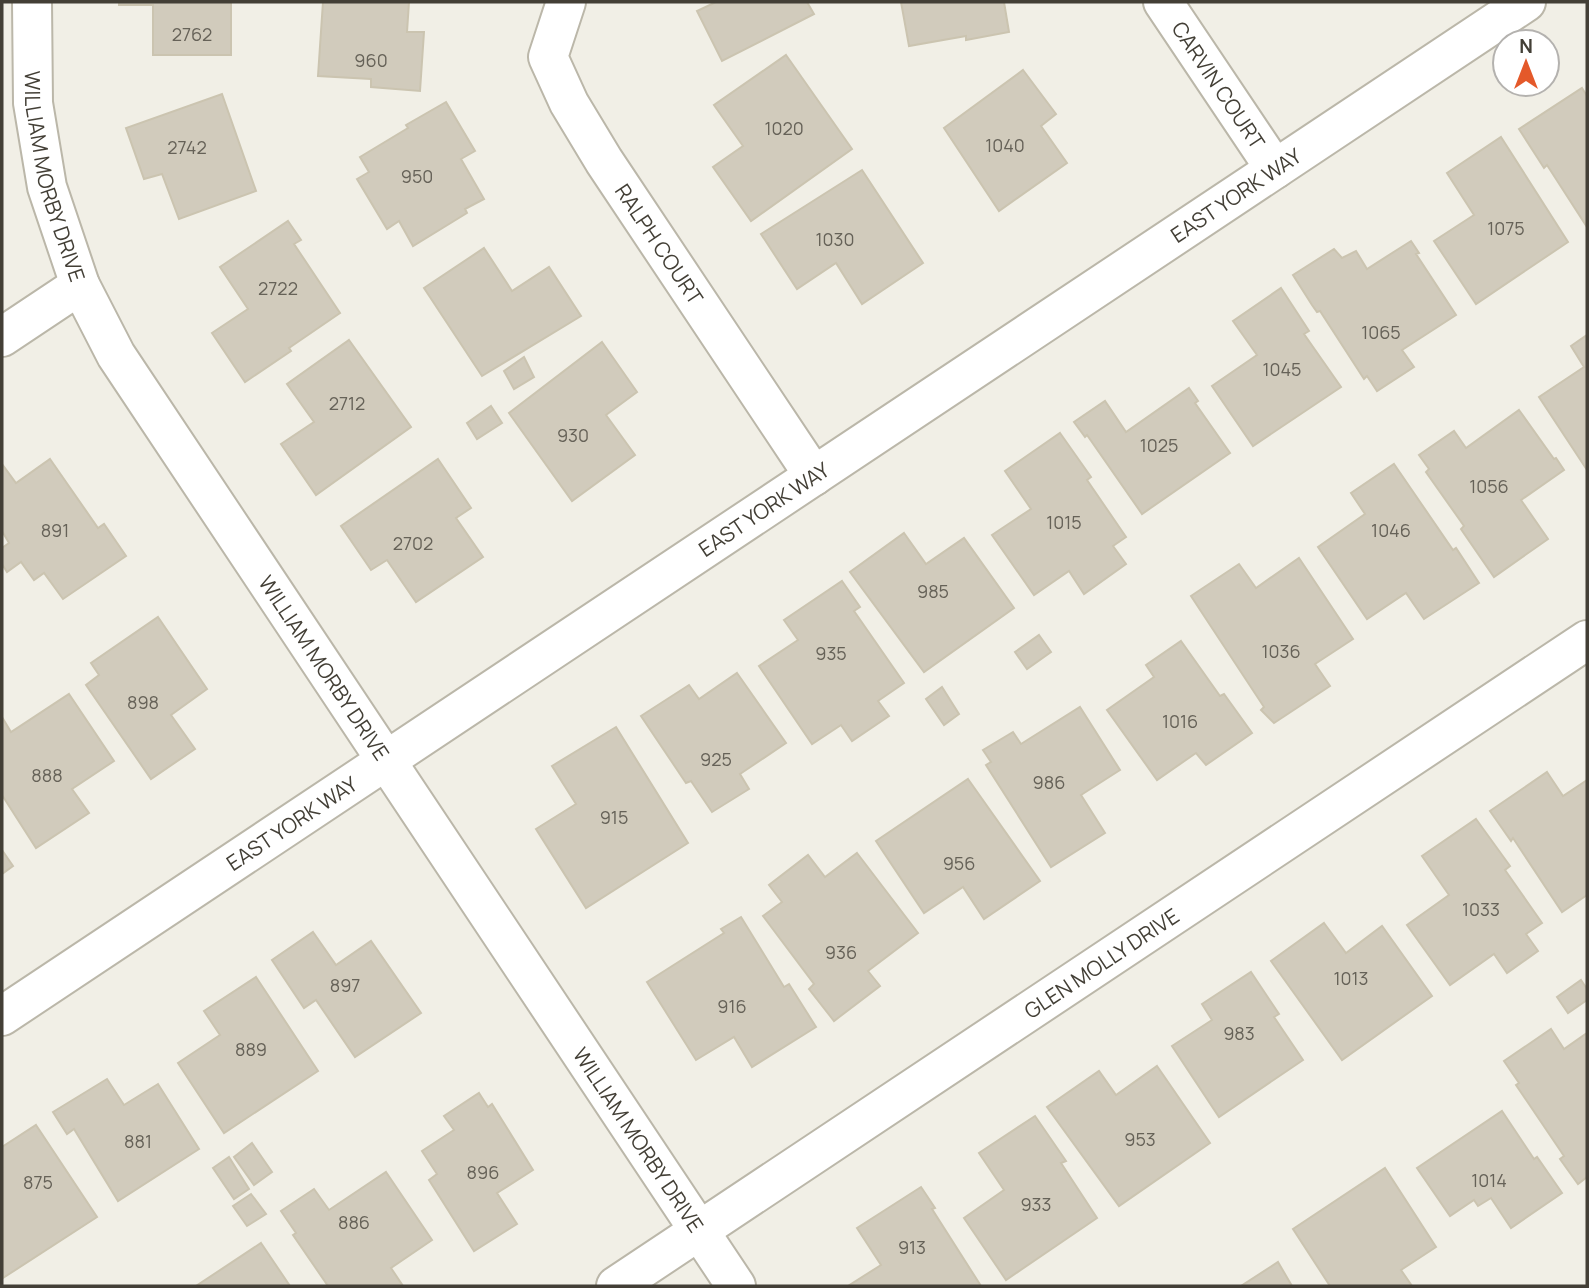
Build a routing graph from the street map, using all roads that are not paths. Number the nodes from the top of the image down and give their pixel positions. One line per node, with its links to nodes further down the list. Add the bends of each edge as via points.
1 (32, 2): 6 (street, WILLIAM MORBY DRIVE, via 33,103 47,187)
2 (566, 2): 8 (street, RALPH COURT, via 548,57 569,103)
3 (1163, 2): 5 (street, CARVIN COURT)
4 (1526, 2): 5 (street, EAST YORK WAY)
5 (1275, 169): 8 (street, EAST YORK WAY)
6 (80, 285): 7 (street); 10 (street, WILLIAM MORBY DRIVE, via 116,355)
7 (2, 337)
8 (814, 476): 10 (street, EAST YORK WAY)
9 (1587, 640): 12 (street, GLEN MOLLY DRIVE)
10 (386, 761): 11 (street, EAST YORK WAY); 12 (street, WILLIAM MORBY DRIVE)
11 (2, 1017)
12 (699, 1231): 13 (street, GLEN MOLLY DRIVE); 14 (street, WILLIAM MORBY DRIVE)
13 (616, 1286)
14 (736, 1286)

